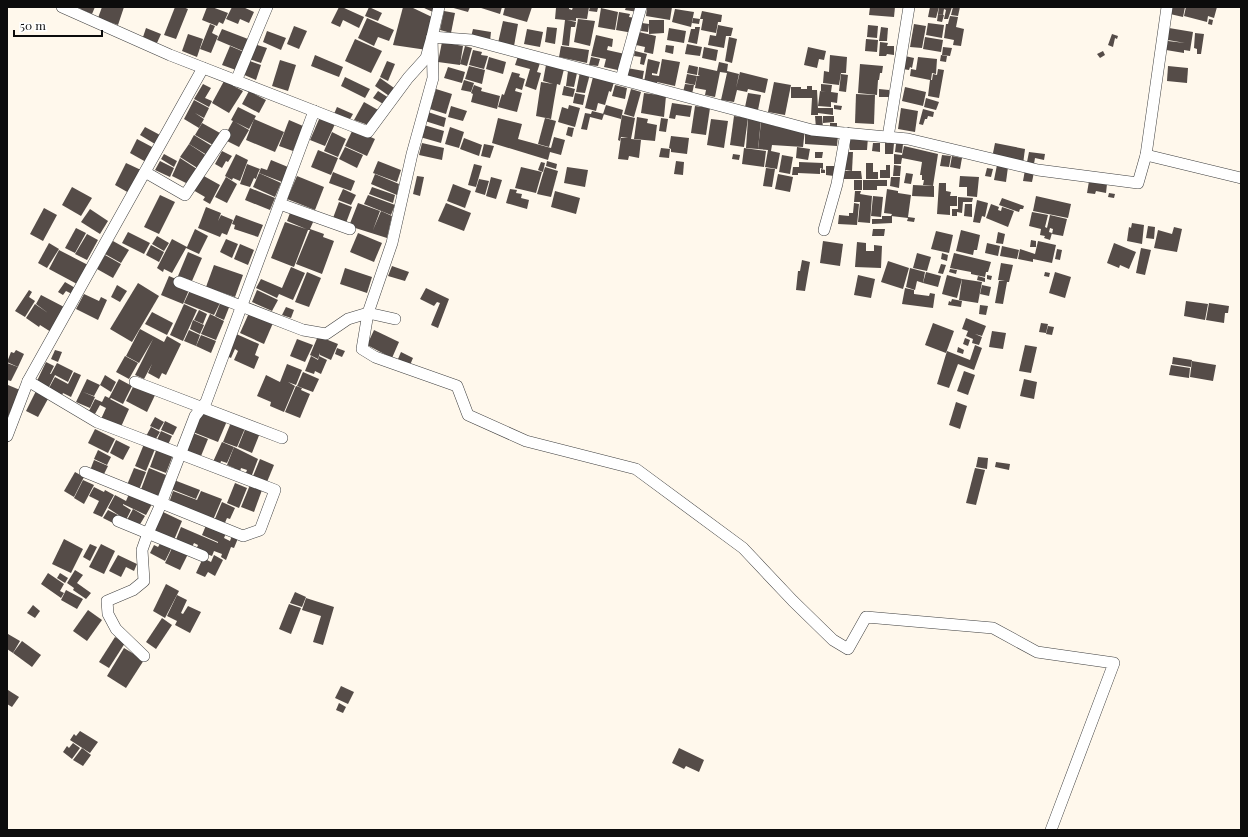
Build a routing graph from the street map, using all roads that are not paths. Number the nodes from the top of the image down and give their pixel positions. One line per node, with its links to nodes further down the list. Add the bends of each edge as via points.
1 (62, 7): 8 (street)
2 (267, 7): 10 (street)
3 (439, 7): 7 (street)
4 (641, 7): 9 (street)
5 (909, 7): 14 (street)
6 (1167, 7): 15 (street)
7 (432, 37): 9 (street, via 472,40); 11 (street, via 426,58 368,132); 23 (street, via 433,78 412,154 392,243)
8 (203, 68): 10 (street); 16 (street)
9 (621, 79): 12 (street, via 812,130)
10 (236, 81): 11 (street)
11 (314, 111): 18 (street)
12 (846, 133): 14 (street); 20 (street, via 837,184)
13 (225, 135): 16 (street, via 185,196)
14 (888, 137): 15 (street, via 908,139 1038,170 1138,183)
15 (1146, 155): 17 (street)
16 (145, 172): 25 (street)
17 (1241, 178)
18 (280, 204): 19 (street); 22 (street)
19 (350, 229)
20 (824, 230)
21 (179, 282): 22 (street)
22 (242, 306): 23 (street, via 303,330 326,334 348,319); 27 (street, via 206,402)
23 (368, 312): 24 (street); 37 (street, via 362,349 375,357 457,386 468,415 482,422 526,441 636,469 743,548 833,640 848,649 866,617 993,628 1036,652 1114,663)
24 (395, 319)
25 (28, 381): 28 (street); 30 (street, via 97,422)
26 (135, 382): 27 (street)
27 (201, 408): 29 (street); 30 (street)
28 (7, 436)
29 (282, 438)
30 (179, 454): 32 (street); 32 (street, via 275,490 260,530 243,536)
31 (85, 472): 32 (street)
32 (161, 504): 34 (street)
33 (118, 521): 34 (street)
34 (148, 533): 35 (street); 36 (street, via 142,550 144,581 133,590 107,601 108,614 116,629)
35 (203, 556)
36 (144, 656)
37 (1051, 830)

